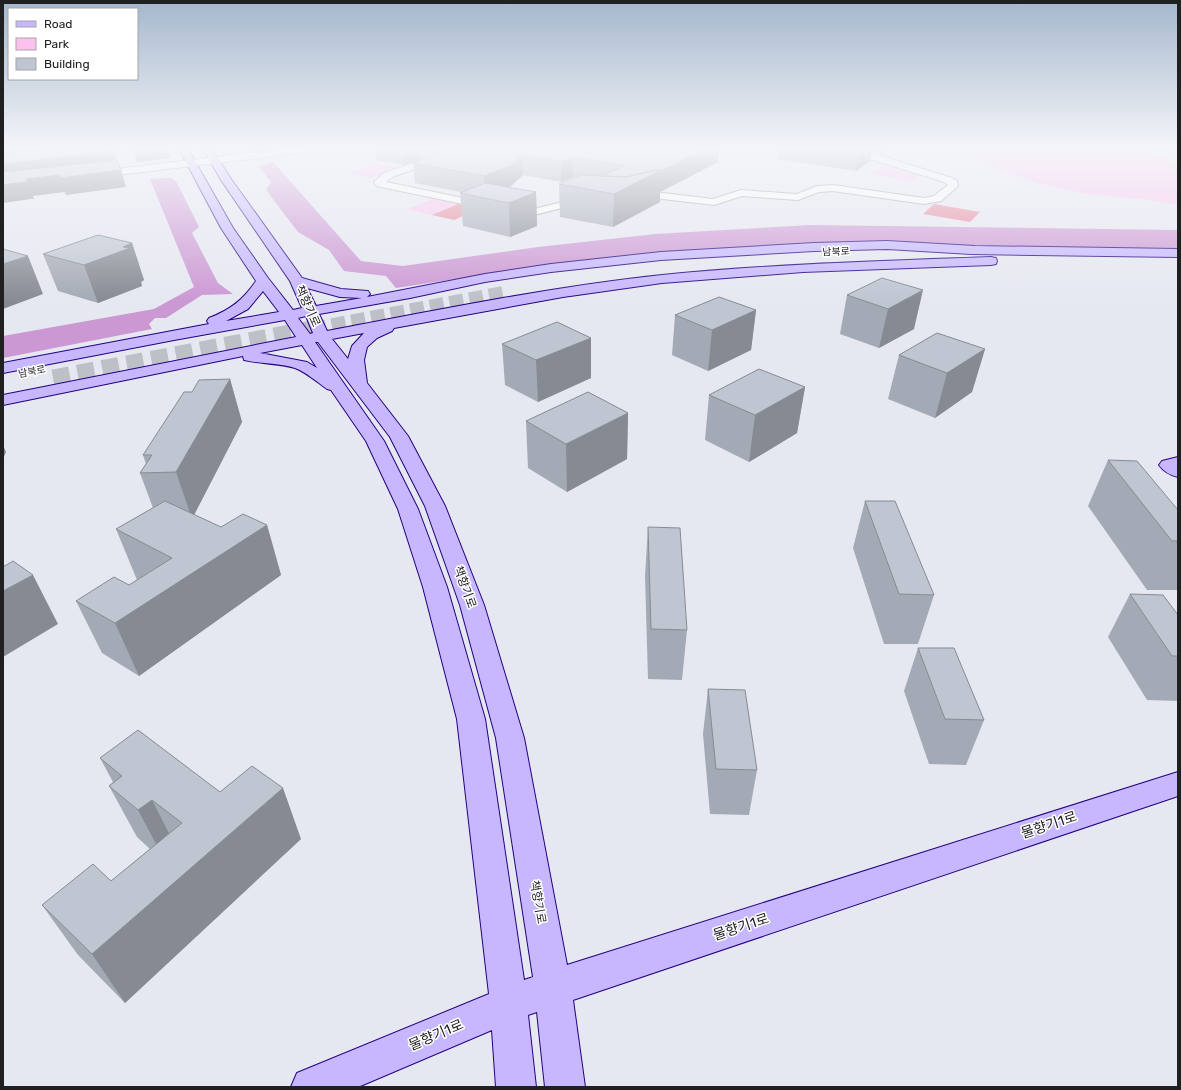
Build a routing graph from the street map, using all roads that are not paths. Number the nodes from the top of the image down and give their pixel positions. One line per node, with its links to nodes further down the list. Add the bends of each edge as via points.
1 (212, 200): 14 (main road, 책향기로, via 227,228)
2 (235, 200): 15 (main road, 책향기로)
3 (453, 200): 9 (street, via 499,210 534,212 574,202)
4 (643, 200): 10 (street)
5 (691, 200): 6 (street, via 706,202)
6 (723, 200)
7 (916, 200): 8 (street)
8 (931, 200)
9 (603, 204)
10 (625, 205)
11 (1178, 253): 12 (main road, 남북로)
12 (987, 256): 13 (main road, 남북로); 16 (main road, 남북로, via 752,264); 17 (main road, via 887,245 661,256 507,275); 19 (main road, via 704,276 618,285)
13 (1147, 265)
14 (263, 281): 18 (main road, 책향기로); 21 (main road, via 250,302 239,309 224,318)
15 (297, 281): 17 (main road, via 340,293); 18 (main road, 책향기로)
16 (500, 289)
17 (410, 294): 18 (main road); 19 (main road, via 388,301 382,305 382,310 396,316 411,318)
18 (300, 313): 21 (main road); 22 (main road, 책향기로)
19 (430, 316): 20 (main road)
20 (407, 321): 22 (main road); 27 (main road, via 371,334 361,343)
21 (174, 335): 24 (main road, via 209,335 216,343 202,355); 25 (main road)
22 (314, 338): 23 (main road); 27 (main road, 책향기로)
23 (219, 356): 24 (main road); 27 (main road, via 286,361)
24 (172, 366): 29 (main road)
25 (3, 368)
26 (3, 377): 28 (main road, 남북로, via 57,372)
27 (349, 386): 33 (main road, 책향기로, via 399,436 431,499 472,604 510,738); 34 (main road, 책향기로, via 408,509 436,586 471,719)
28 (3, 388)
29 (3, 400)
30 (1178, 463): 31 (main road, via 1169,465)
31 (1178, 471)
32 (1178, 784): 33 (main road, 물향기1로)
33 (553, 988): 34 (main road, 물향기1로); 37 (main road, 책향기로)
34 (510, 1004): 35 (main road, 물향기1로); 36 (main road, 책향기로)
35 (311, 1087)
36 (516, 1087)
37 (565, 1087)

